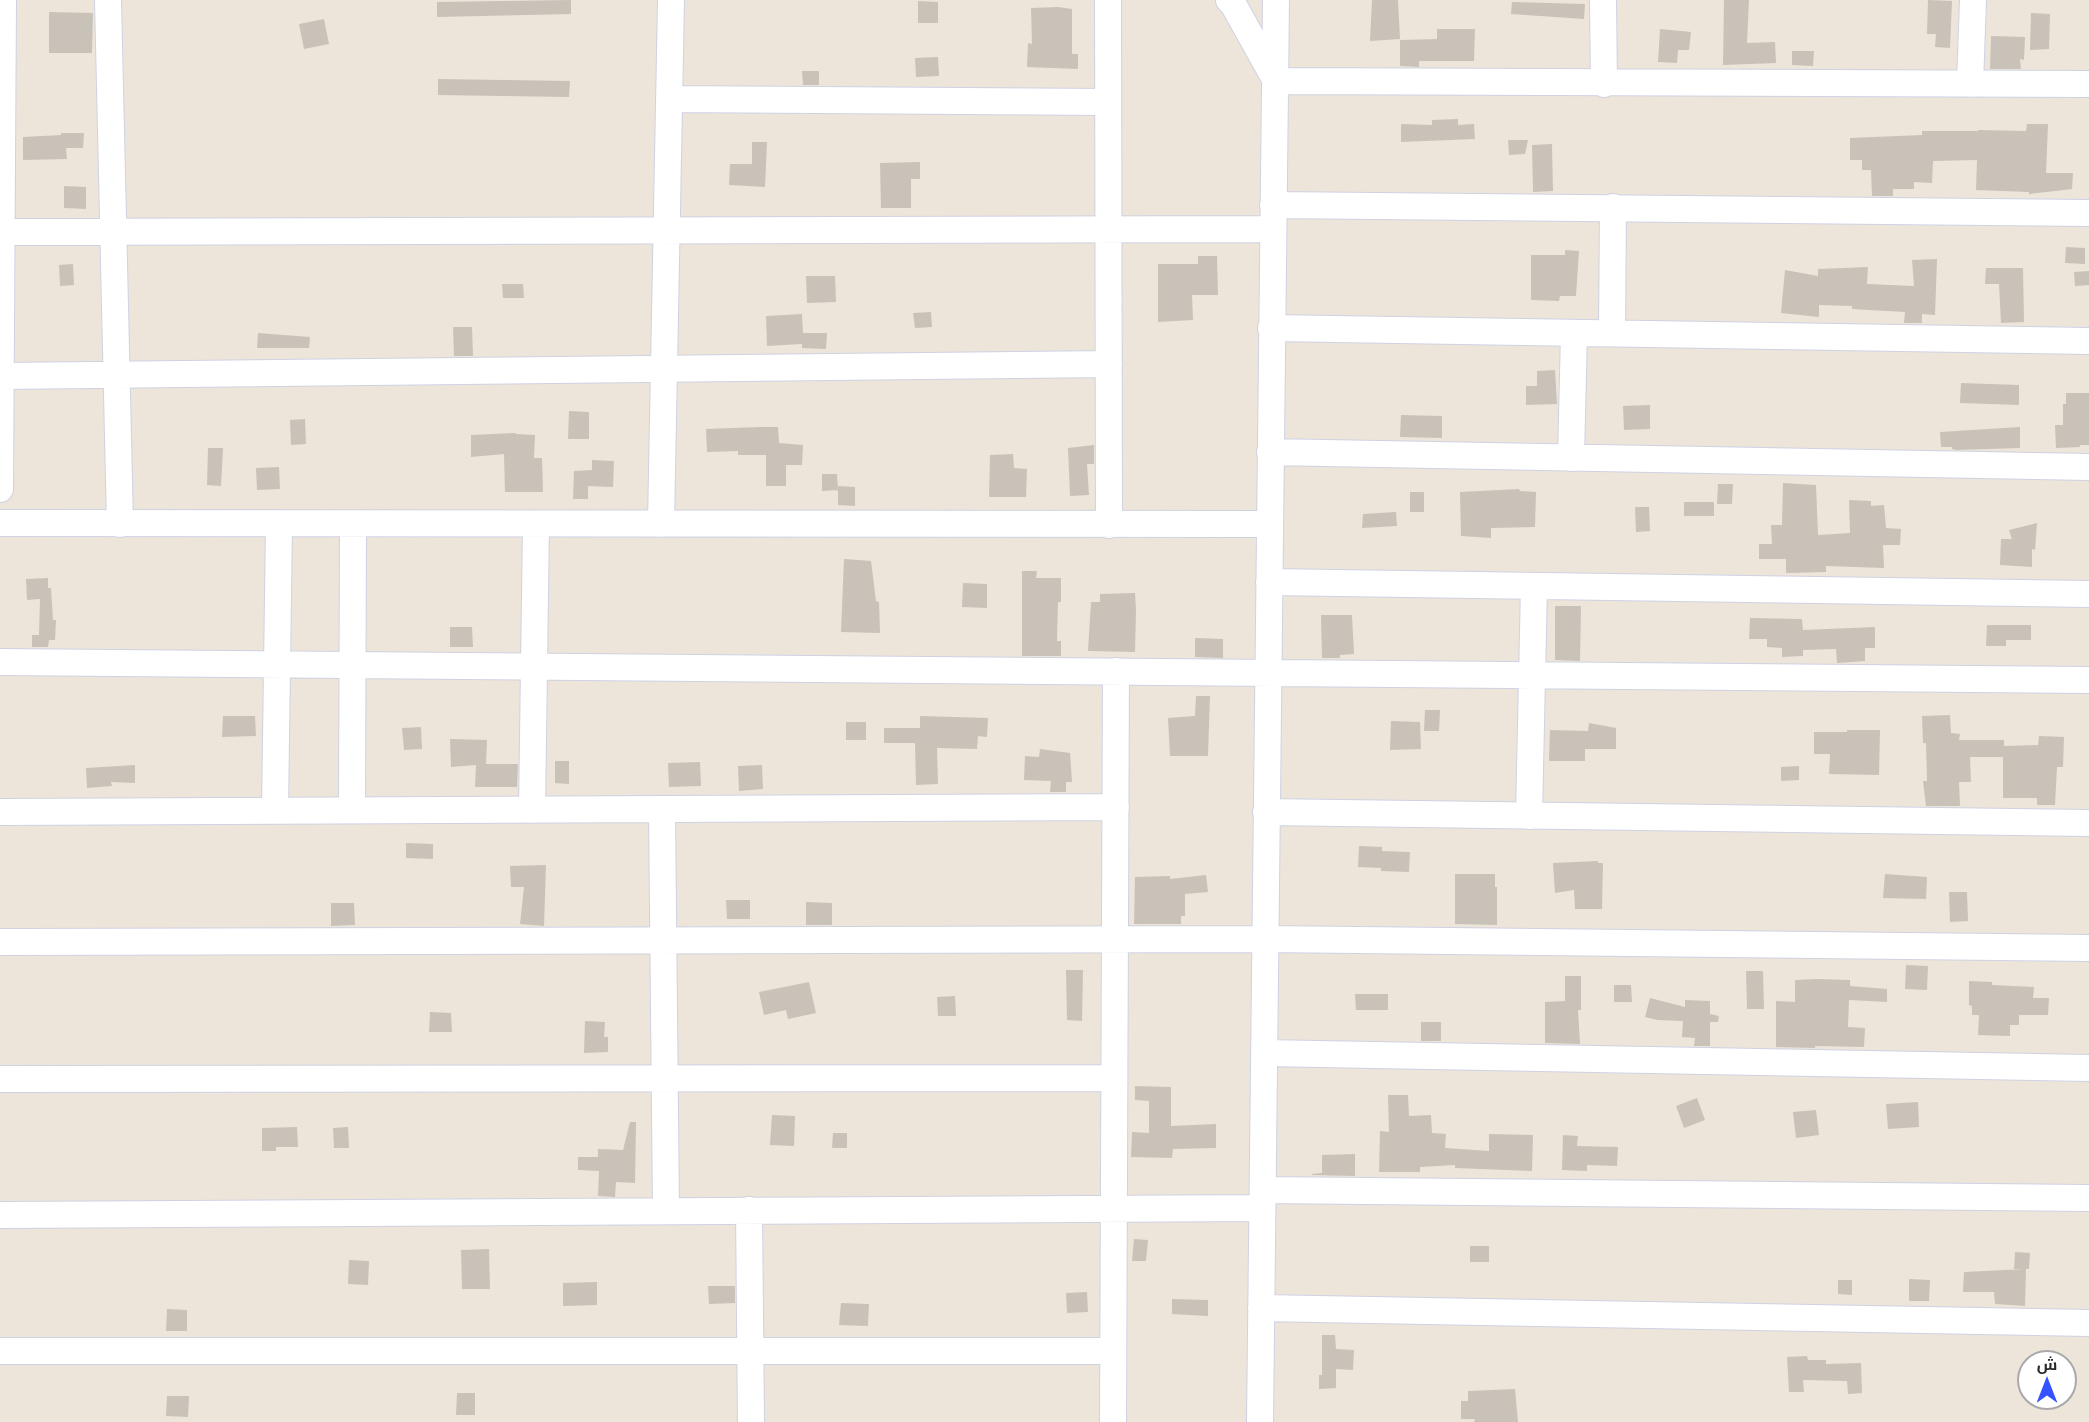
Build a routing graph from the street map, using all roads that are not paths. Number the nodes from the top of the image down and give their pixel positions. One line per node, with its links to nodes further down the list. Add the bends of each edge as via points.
1 (3, 0): 13 (street)
2 (108, 0): 22 (street)
3 (671, 0): 14 (street)
4 (1108, 0): 15 (street)
5 (1229, 0): 9 (street)
6 (1275, 0): 9 (street)
7 (1603, 0): 10 (street)
8 (1973, 0): 11 (street)
9 (1275, 81): 10 (street); 18 (street)
10 (1604, 84): 11 (street)
11 (1970, 84): 12 (street)
12 (2089, 84)
13 (1, 99): 21 (street)
14 (669, 99): 15 (street); 19 (street)
15 (1108, 102): 20 (street)
16 (1613, 207): 17 (street); 18 (street); 25 (street)
17 (2089, 213)
18 (1273, 217): 20 (street); 23 (street)
19 (666, 231): 20 (street); 22 (street); 28 (street)
20 (1109, 231): 27 (street)
21 (1, 232): 22 (street); 30 (street)
22 (114, 232): 29 (street)
23 (1271, 328): 24 (street); 31 (street)
24 (1574, 333): 25 (street); 32 (street)
25 (1612, 333): 26 (street)
26 (2089, 341)
27 (1109, 364): 28 (street); 42 (street)
28 (664, 369): 29 (street); 40 (street)
29 (117, 374): 30 (street); 36 (street)
30 (0, 375): 34 (street)
31 (1270, 452): 32 (street); 41 (street)
32 (1571, 458): 33 (street)
33 (2089, 467)
34 (0, 489)
35 (0, 523): 36 (street)
36 (120, 524): 37 (street)
37 (279, 524): 38 (street); 47 (street)
38 (353, 524): 39 (street); 48 (street)
39 (536, 524): 40 (street); 49 (street)
40 (661, 524): 42 (street)
41 (1269, 524): 42 (street); 43 (street)
42 (1109, 525)
43 (1269, 582): 44 (street); 51 (street)
44 (1534, 586): 45 (street); 52 (street)
45 (2089, 594)
46 (0, 662): 47 (street)
47 (277, 664): 48 (street); 58 (street)
48 (353, 665): 49 (street); 56 (street)
49 (534, 666): 50 (street); 57 (street)
50 (1116, 671): 51 (street); 54 (street)
51 (1268, 673): 52 (street); 60 (street)
52 (1532, 675): 53 (street); 61 (street)
53 (2089, 680)
54 (1116, 807): 55 (street); 63 (street)
55 (662, 809): 57 (street); 65 (street)
56 (352, 810): 57 (street); 58 (street)
57 (532, 810)
58 (275, 811): 59 (street)
59 (0, 812)
60 (1266, 812): 61 (street); 64 (street)
61 (1529, 816): 62 (street)
62 (2089, 824)
63 (1115, 939): 64 (street); 65 (street); 71 (street)
64 (1265, 939): 67 (street); 68 (street)
65 (663, 940): 66 (street); 70 (street)
66 (0, 942)
67 (2089, 948)
68 (1264, 1053): 69 (street); 74 (street)
69 (2089, 1068)
70 (665, 1078): 71 (street); 72 (street); 77 (street)
71 (1114, 1078): 75 (street)
72 (0, 1079)
73 (2089, 1198): 74 (street)
74 (1263, 1199): 75 (street); 79 (street)
75 (1113, 1208): 76 (street); 83 (street)
76 (748, 1210): 77 (street); 82 (street)
77 (666, 1211): 78 (street)
78 (0, 1215)
79 (1261, 1308): 80 (street); 86 (street)
80 (2089, 1323)
81 (0, 1351): 82 (street)
82 (751, 1351): 83 (street); 84 (street)
83 (1112, 1351): 85 (street)
84 (752, 1422)
85 (1113, 1422)
86 (1260, 1422)

